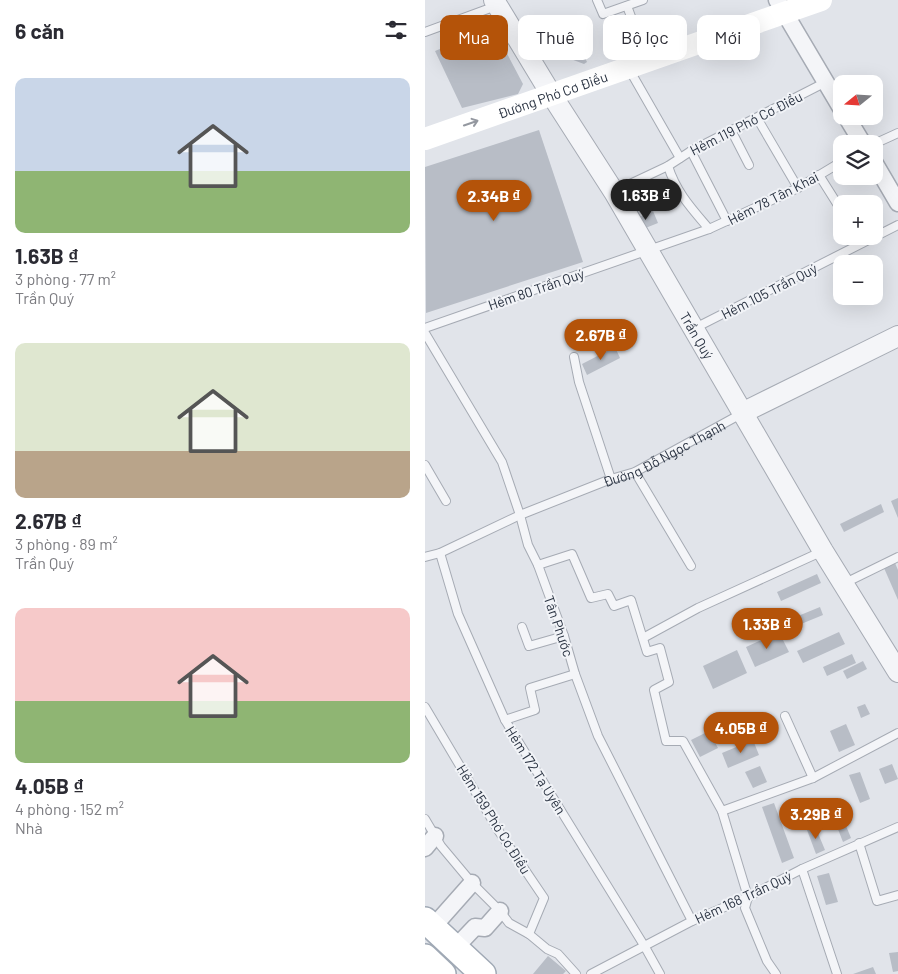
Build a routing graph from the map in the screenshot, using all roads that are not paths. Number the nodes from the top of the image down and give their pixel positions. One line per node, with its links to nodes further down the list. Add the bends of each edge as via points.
1 (597, 0): 5 (lane, via 603,14)
2 (643, 0): 5 (lane)
3 (821, 0): 6 (main road, Đường Phó Cơ Điều)
4 (496, 3): 7 (lane); 10 (street, Trần Quý)
5 (627, 6): 8 (lane, Hẻm 119 Phó Cơ Điều)
6 (781, 6): 8 (main road, Đường Phó Cơ Điều); 9 (street)
7 (425, 32)
8 (638, 64): 10 (main road, Đường Phó Cơ Điều); 18 (lane, Hẻm 119 Phó Cơ Điều)
9 (826, 82): 11 (street); 12 (lane, Hẻm 119 Phó Cơ Điều)
10 (551, 94): 15 (main road, Đường Phó Cơ Điều, one-way to 10); 25 (street, Trần Quý)
11 (833, 94)
12 (757, 118): 13 (lane, Hẻm 119 Phó Cơ Điều); 24 (lane)
13 (731, 130): 17 (lane, Hẻm 119 Phó Cơ Điều); 19 (lane)
14 (898, 133): 16 (lane)
15 (425, 139)
16 (883, 140)
17 (691, 151): 18 (lane, Hẻm 119 Phó Cơ Điều); 28 (lane)
18 (680, 158): 20 (lane)
19 (749, 165)
20 (668, 166): 25 (lane); 30 (lane, via 682,198)
21 (833, 167): 22 (lane, Hẻm 78 Tân Khai)
22 (819, 175): 24 (lane, Hẻm 78 Tân Khai); 26 (lane)
23 (883, 177): 27 (street)
24 (798, 188): 28 (lane, Hẻm 78 Tân Khai)
25 (614, 192): 33 (street, Trần Quý)
26 (833, 197)
27 (898, 202)
28 (727, 221): 30 (lane, Hẻm 78 Tân Khai)
29 (898, 225): 31 (lane, Hẻm 105 Trần Quý)
30 (709, 229): 33 (lane, Hẻm 78 Tân Khai)
31 (883, 231)
32 (851, 245): 35 (lane, Hẻm 105 Trần Quý)
33 (647, 250): 34 (lane, Hẻm 80 Trần Quý); 35 (street, Trần Quý)
34 (425, 328)
35 (693, 329): 39 (street, Trần Quý)
36 (425, 333): 44 (lane, Tân Phước, via 502,462)
37 (898, 336): 39 (street, Đường Đỗ Ngọc Thạnh)
38 (574, 357): 42 (lane)
39 (742, 413): 41 (lane, Đường Đỗ Ngọc Thạnh); 45 (street, Trần Quý)
40 (425, 466): 43 (lane)
41 (635, 472): 42 (lane, Đường Đỗ Ngọc Thạnh); 50 (lane)
42 (611, 479): 44 (lane, Đường Đỗ Ngọc Thạnh)
43 (446, 501)
44 (520, 515): 46 (lane, Đường Đỗ Ngọc Thạnh); 49 (lane, Tân Phước)
45 (823, 551): 51 (street, Trần Quý); 54 (lane, via 698,608)
46 (440, 553): 47 (lane, Đường Đỗ Ngọc Thạnh); 59 (lane, Hẻm 172 Tạ Uyên, via 458,614)
47 (425, 557)
48 (898, 557): 51 (lane)
49 (538, 566): 53 (lane, Tân Phước); 54 (lane, via 572,554 591,598 608,594 614,606 631,600)
50 (691, 566)
51 (843, 584): 55 (street, Trần Quý)
52 (522, 627): 53 (lane, via 529,646)
53 (564, 636): 56 (lane, Tân Phước)
54 (643, 638): 62 (lane, via 647,652 659,648 669,682 654,690 666,741 683,741)
55 (898, 672)
56 (575, 674): 59 (lane, via 530,688 535,710); 72 (lane, Tân Phước, via 598,736)
57 (425, 707): 74 (lane, Hẻm 159 Phó Cơ Điều, via 498,830 543,898)
58 (785, 716): 61 (lane)
59 (505, 720): 75 (lane, Hẻm 172 Tạ Uyên)
60 (898, 733): 61 (lane)
61 (813, 778): 62 (lane)
62 (722, 811): 70 (lane)
63 (425, 819): 65 (lane)
64 (898, 828): 66 (lane, Hẻm 168 Trần Quý)
65 (430, 842): 68 (lane, via 441,846)
66 (859, 843): 67 (lane, Hẻm 168 Trần Quý); 69 (lane, via 877,901)
67 (802, 869): 70 (lane, Hẻm 168 Trần Quý); 84 (lane)
68 (472, 883): 71 (lane); 73 (street)
69 (898, 895)
70 (748, 897): 72 (lane, Hẻm 168 Trần Quý); 83 (lane, via 745,908 767,961)
71 (500, 911): 74 (lane, via 509,923); 76 (street, via 485,928 475,927)
72 (692, 921): 75 (lane, Hẻm 168 Trần Quý)
73 (429, 924): 76 (main road)
74 (529, 934): 80 (lane, via 547,950 558,954)
75 (645, 947): 81 (lane, Hẻm 168 Trần Quý); 82 (lane, Hẻm 172 Tạ Uyên)
76 (455, 948): 79 (main road)
77 (425, 957): 78 (main road)
78 (443, 974)
79 (483, 974)
80 (576, 974)
81 (591, 974)
82 (660, 974)
83 (776, 974)
84 (837, 974)

